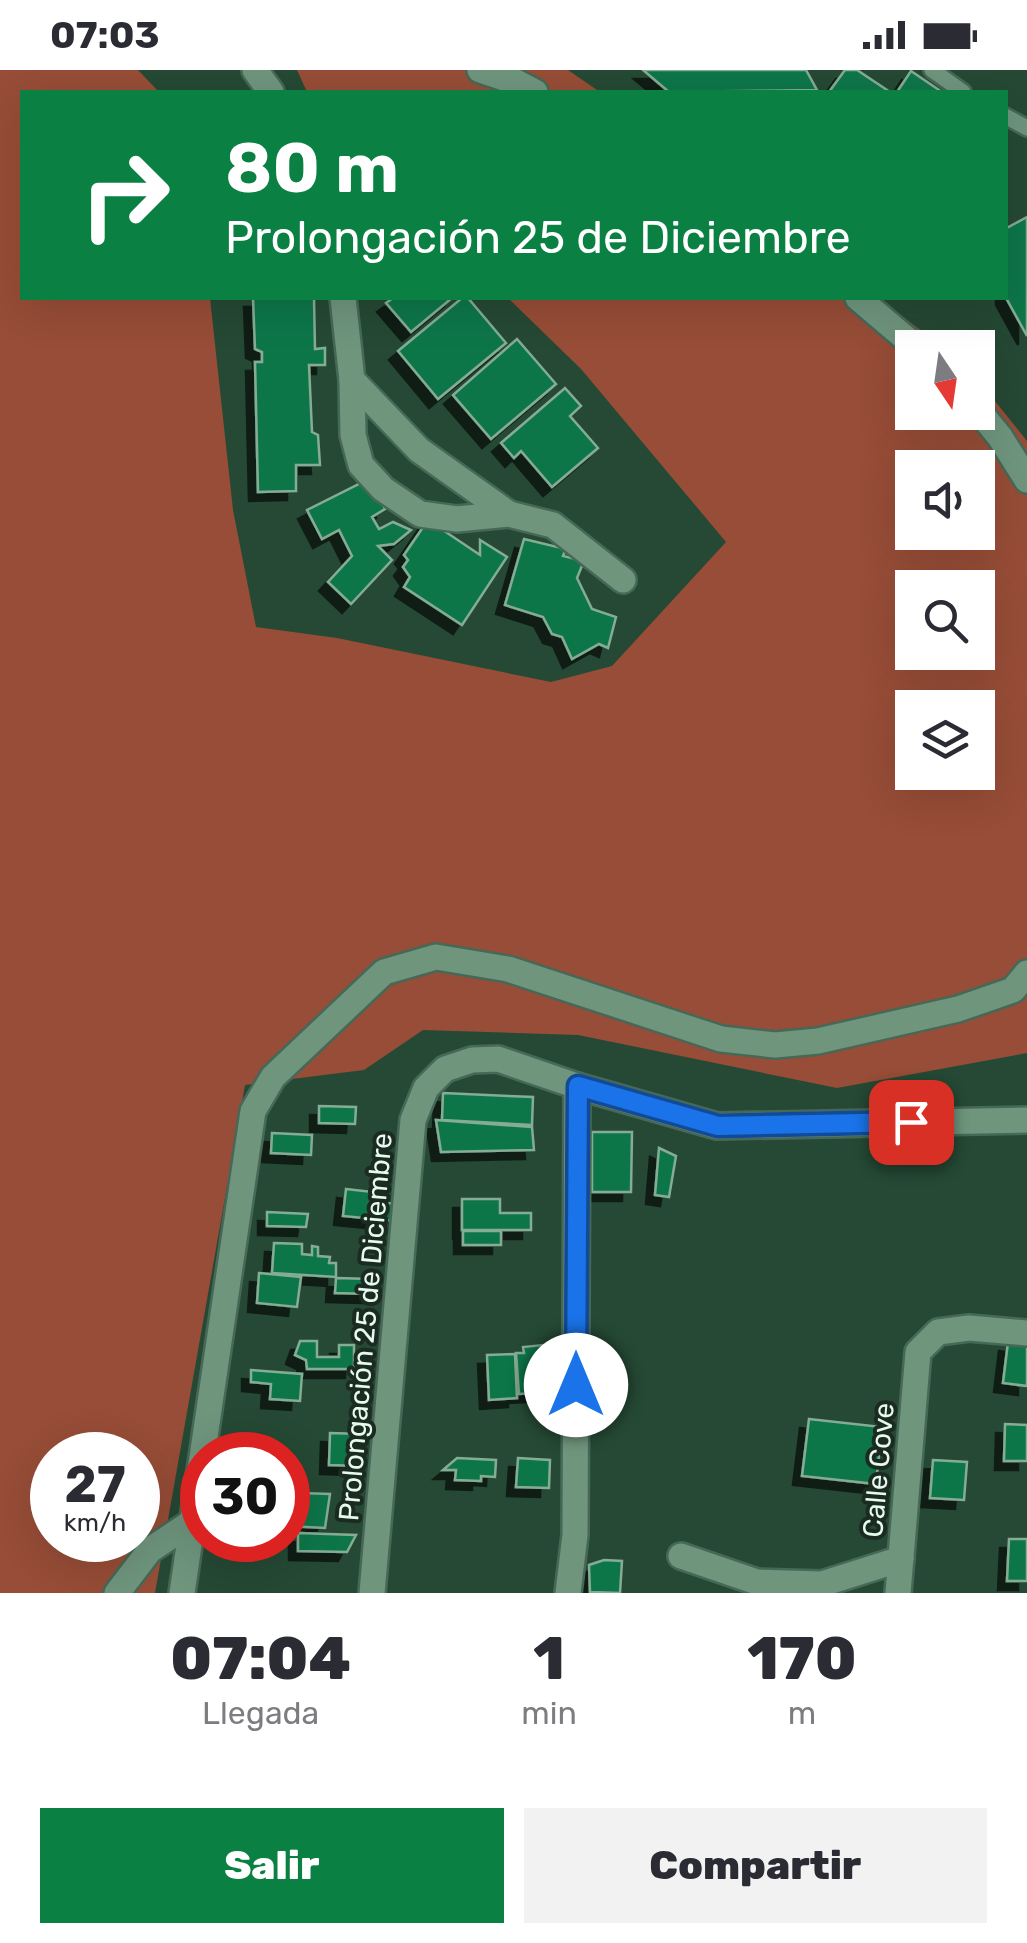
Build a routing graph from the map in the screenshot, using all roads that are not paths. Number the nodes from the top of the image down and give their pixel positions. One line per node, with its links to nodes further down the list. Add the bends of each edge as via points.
1 (480, 70): 3 (street)
2 (932, 70): 4 (lane)
3 (531, 90)
4 (961, 90)
5 (344, 300): 8 (street)
6 (860, 300): 7 (street)
7 (895, 330)
8 (352, 380): 11 (street, via 418,450); 11 (street, via 353,435 362,465 383,490 420,514)
9 (994, 430): 10 (street)
10 (1027, 480)
11 (509, 514): 12 (street, via 553,526)
12 (623, 580)
13 (1027, 973): 17 (street, via 1012,990 958,1008 775,1045 721,1039 508,969 436,957 384,972 273,1078 253,1111)
14 (578, 1086): 15 (street, Prolongación 25 de Diciembre, via 718,1126); 24 (street, Prolongación 25 de Diciembre, via 498,1059 472,1060 445,1070 419,1104); 25 (street, via 575,1535)
15 (1027, 1120)
16 (1027, 1332): 20 (street, Calle Cove, via 938,1332 918,1352)
17 (205, 1432)
18 (180, 1530): 22 (street, via 150,1550)
19 (680, 1556): 20 (street, via 757,1582 822,1584)
20 (901, 1559): 26 (street, Calle Cove)
21 (186, 1562): 23 (street)
22 (117, 1593)
23 (182, 1593)
24 (372, 1593)
25 (568, 1593)
26 (898, 1593)

